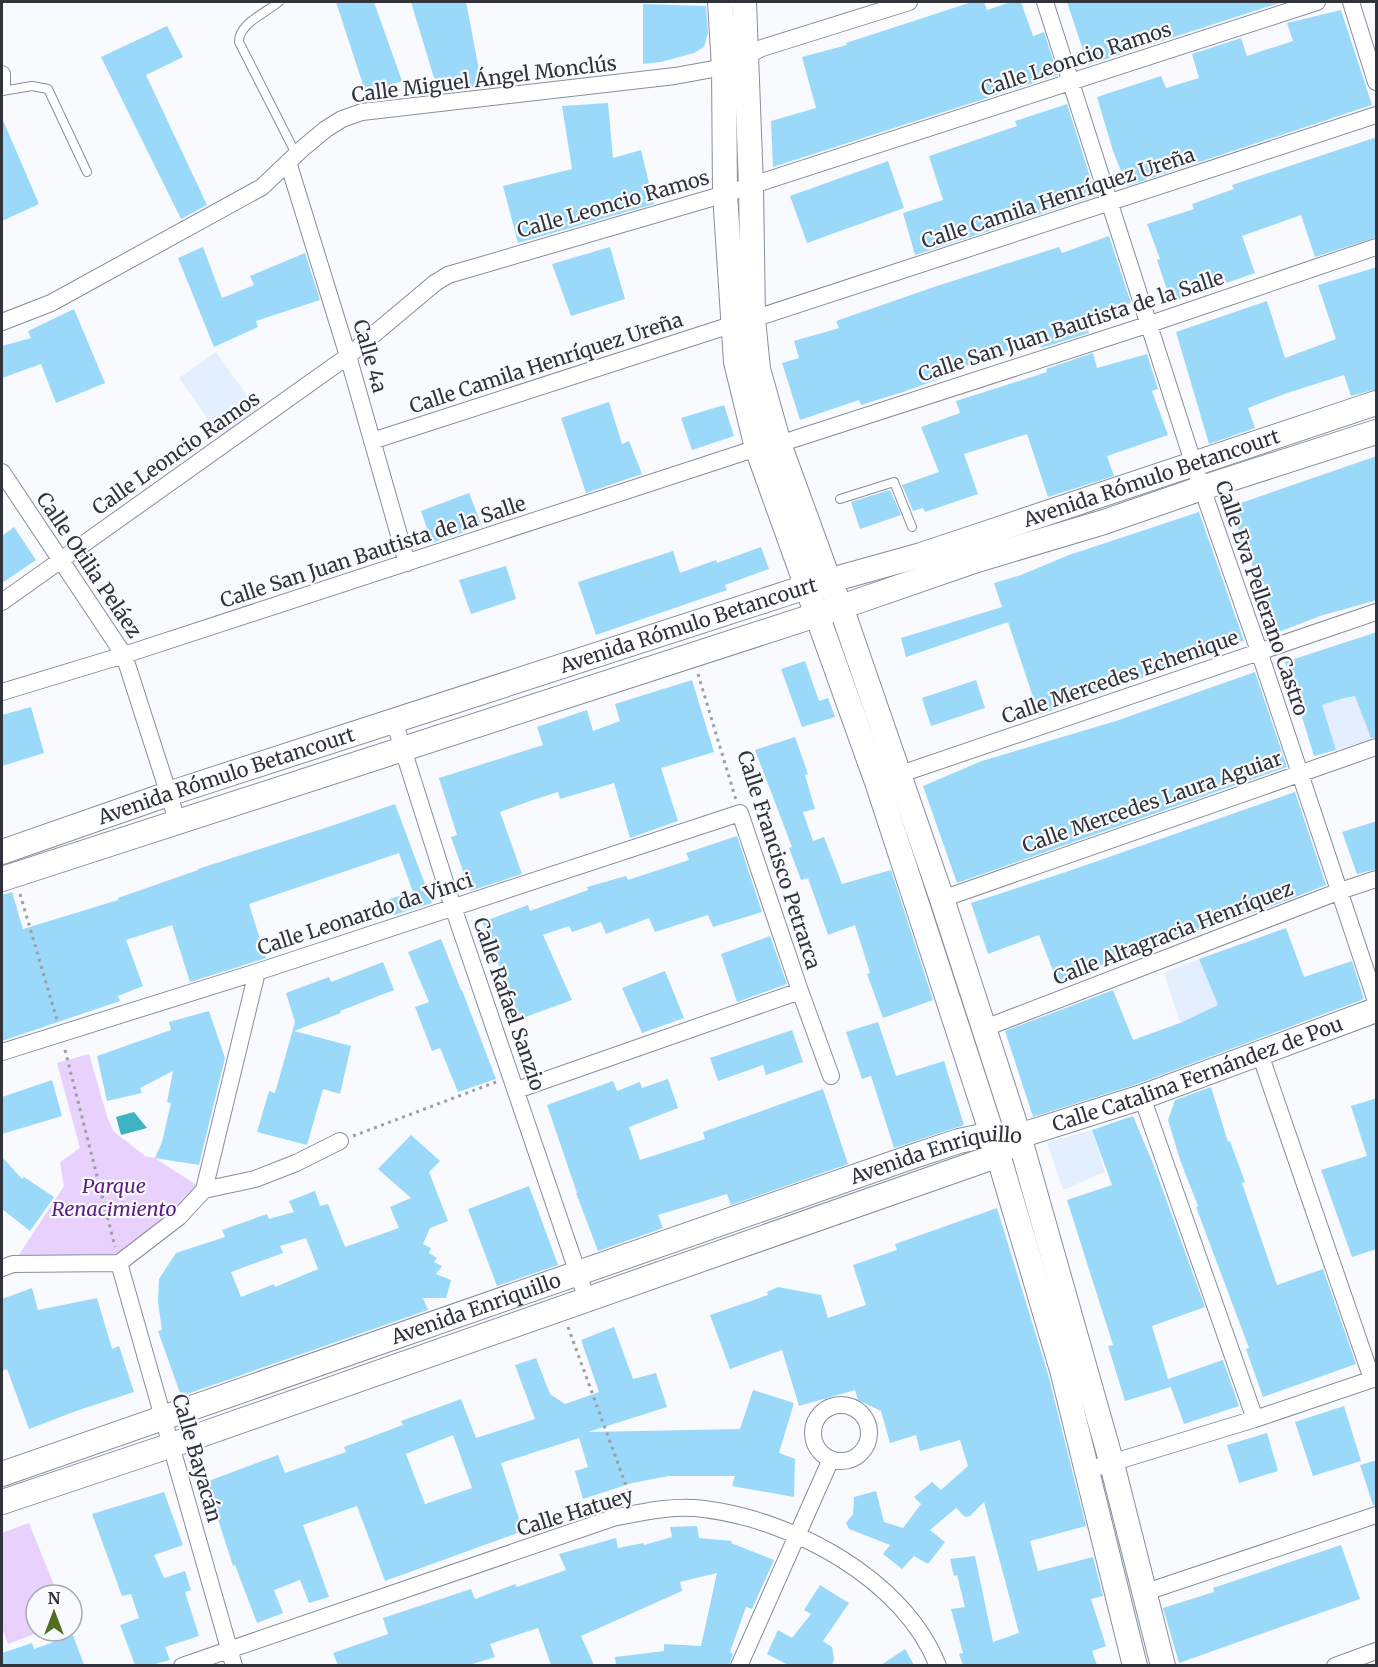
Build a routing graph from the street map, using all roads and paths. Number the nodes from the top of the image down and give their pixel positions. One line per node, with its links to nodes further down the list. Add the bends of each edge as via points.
1 (279, 2): 15 (lane, via 247,26 239,42)
2 (720, 2): 9 (main road)
3 (744, 2): 8 (main road)
4 (909, 2): 8 (street, Calle Miguel Ángel Monclús)
5 (1046, 2): 11 (street, Calle Eva Pellerano Castro)
6 (1317, 2): 11 (street, Calle Leoncio Ramos)
7 (1352, 2): 12 (street)
8 (746, 55): 9 (street, Calle Miguel Ángel Monclús); 17 (main road)
9 (724, 67): 15 (street, Calle Miguel Ángel Monclús, via 363,112 326,129); 18 (main road)
10 (2, 74): 13 (street)
11 (1072, 82): 17 (street, Calle Leoncio Ramos); 19 (street, Calle Eva Pellerano Castro)
12 (1377, 82)
13 (2, 89): 16 (lane, via 48,89)
14 (1377, 115): 19 (street, Calle Camila Henríquez Ureña)
15 (292, 158): 21 (street, Calle Miguel Ángel Monclús, via 262,187 51,303); 24 (street, Calle 4a)
16 (87, 171)
17 (751, 186): 18 (street, Calle Leoncio Ramos); 22 (main road)
18 (725, 194): 22 (main road); 24 (street, Calle Leoncio Ramos, via 448,275)
19 (1109, 204): 22 (street, Calle Camila Henríquez Ureña); 23 (street, Calle Eva Pellerano Castro)
20 (1377, 247): 23 (street, Calle San Juan Bautista de la Salle)
21 (2, 322)
22 (743, 322): 27 (street, Calle Camila Henríquez Ureña); 28 (main road, via 736,362)
23 (1150, 324): 28 (street, Calle San Juan Bautista de la Salle); 29 (street, Calle Eva Pellerano Castro)
24 (348, 356): 27 (street, Calle 4a); 34 (street, Calle Leoncio Ramos)
25 (1377, 403): 29 (main road, Avenida Rómulo Betancourt)
26 (1377, 432): 31 (main road, Avenida Rómulo Betancourt)
27 (372, 441): 35 (street, Calle 4a)
28 (768, 446): 35 (street, Calle San Juan Bautista de la Salle); 36 (main road); 37 (main road)
29 (1194, 465): 31 (street, Calle Eva Pellerano Castro); 36 (main road, Avenida Rómulo Betancourt, via 921,555)
30 (2, 472): 34 (street, Calle Otilia Peláez)
31 (1202, 488): 39 (main road, Avenida Rómulo Betancourt); 42 (street, Calle Eva Pellerano Castro)
32 (840, 500): 33 (lane, via 894,482)
33 (912, 527)
34 (61, 560): 38 (street, Calle Leoncio Ramos); 43 (street, Calle Otilia Peláez)
35 (407, 563): 43 (street, Calle San Juan Bautista de la Salle)
36 (829, 581): 37 (main road, Avenida Rómulo Betancourt); 39 (main road)
37 (806, 587): 41 (main road); 46 (main road, Avenida Rómulo Betancourt)
38 (2, 602)
39 (841, 607): 41 (main road, Avenida Rómulo Betancourt); 50 (main road)
40 (1377, 612): 42 (street, Calle Mercedes Echenique)
41 (816, 615): 44 (main road, Avenida Rómulo Betancourt); 51 (main road)
42 (1259, 651): 49 (street, Calle Eva Pellerano Castro); 50 (street, Calle Mercedes Echenique)
43 (124, 655): 45 (street, Calle San Juan Bautista de la Salle); 52 (street, Calle Otilia Peláez)
44 (692, 655): 48 (main road, Avenida Rómulo Betancourt); 53 (path, Calle Francisco Petrarca)
45 (2, 692)
46 (394, 720): 48 (street, Calle Rafael Sanzio); 52 (main road, Avenida Rómulo Betancourt)
47 (1377, 747): 49 (street, Calle Mercedes Laura Aguiar)
48 (403, 749): 54 (main road, Avenida Rómulo Betancourt); 60 (street, Calle Rafael Sanzio)
49 (1300, 772): 58 (street, Calle Eva Pellerano Castro); 59 (street, Calle Mercedes Laura Aguiar)
50 (900, 775): 51 (street, Calle Mercedes Echenique); 59 (main road)
51 (877, 782): 74 (main road)
52 (168, 794): 54 (street, Calle Otilia Peláez); 55 (main road, Avenida Rómulo Betancourt)
53 (740, 813): 60 (street, Calle Leonardo da Vinci); 62 (street, Calle Francisco Petrarca)
54 (178, 823): 56 (main road, Avenida Rómulo Betancourt)
55 (2, 852)
56 (8, 877): 66 (path)
57 (1377, 879): 58 (street, Calle Altagracia Henríquez)
58 (1340, 891): 63 (street, Calle Eva Pellerano Castro); 65 (street, Calle Altagracia Henríquez)
59 (942, 899): 65 (main road)
60 (453, 907): 61 (street, Calle Leonardo da Vinci); 70 (street, Calle Rafael Sanzio)
61 (257, 972): 66 (street, Calle Leonardo da Vinci); 75 (street)
62 (800, 991): 69 (street, Calle Francisco Petrarca); 70 (street)
63 (1377, 1001)
64 (1377, 1010): 68 (main road, Calle Catalina Fernández de Pou)
65 (985, 1028): 72 (main road)
66 (61, 1033): 67 (street, Calle Leonardo da Vinci); 77 (path)
67 (2, 1052)
68 (1260, 1054): 71 (main road, Calle Catalina Fernández de Pou); 81 (street)
69 (831, 1076)
70 (514, 1083): 73 (path); 78 (street, Calle Rafael Sanzio)
71 (1142, 1097): 72 (main road, Calle Catalina Fernández de Pou); 83 (street)
72 (1019, 1136): 74 (main road, Avenida Enriquillo); 86 (main road)
73 (340, 1141): 75 (street, via 255,1179)
74 (996, 1145): 78 (main road, Avenida Enriquillo, via 959,1141); 79 (main road, Avenida Enriquillo); 87 (main road)
75 (204, 1190): 77 (street, via 179,1217)
76 (5, 1262): 77 (street)
77 (119, 1263): 82 (street, Calle Bayacán)
78 (578, 1272): 79 (street, Calle Rafael Sanzio); 82 (main road, Avenida Enriquillo)
79 (587, 1300): 80 (main road, Avenida Enriquillo)
80 (562, 1309): 84 (main road, Avenida Enriquillo); 90 (path)
81 (1374, 1379): 83 (street)
82 (163, 1417): 84 (street, Calle Bayacán); 88 (main road, Avenida Enriquillo)
83 (1256, 1419): 86 (street)
84 (172, 1445): 89 (main road, Avenida Enriquillo); 95 (street, Calle Bayacán)
85 (831, 1459): 92 (street)
86 (1112, 1464): 87 (street); 93 (main road)
87 (1088, 1470): 99 (main road)
88 (2, 1474)
89 (2, 1502)
90 (636, 1514): 92 (street, Calle Hatuey, via 702,1508 735,1514); 95 (street, Calle Hatuey, via 568,1533)
91 (1377, 1515): 93 (street)
92 (796, 1535): 97 (street); 98 (street, Calle Hatuey, via 849,1565 886,1592 931,1647)
93 (1146, 1592): 100 (main road)
94 (1377, 1651): 101 (street)
95 (232, 1657): 96 (street, Calle Hatuey)
96 (182, 1665)
97 (739, 1665)
98 (938, 1665)
99 (1135, 1665)
100 (1163, 1665)
101 (1335, 1665)

